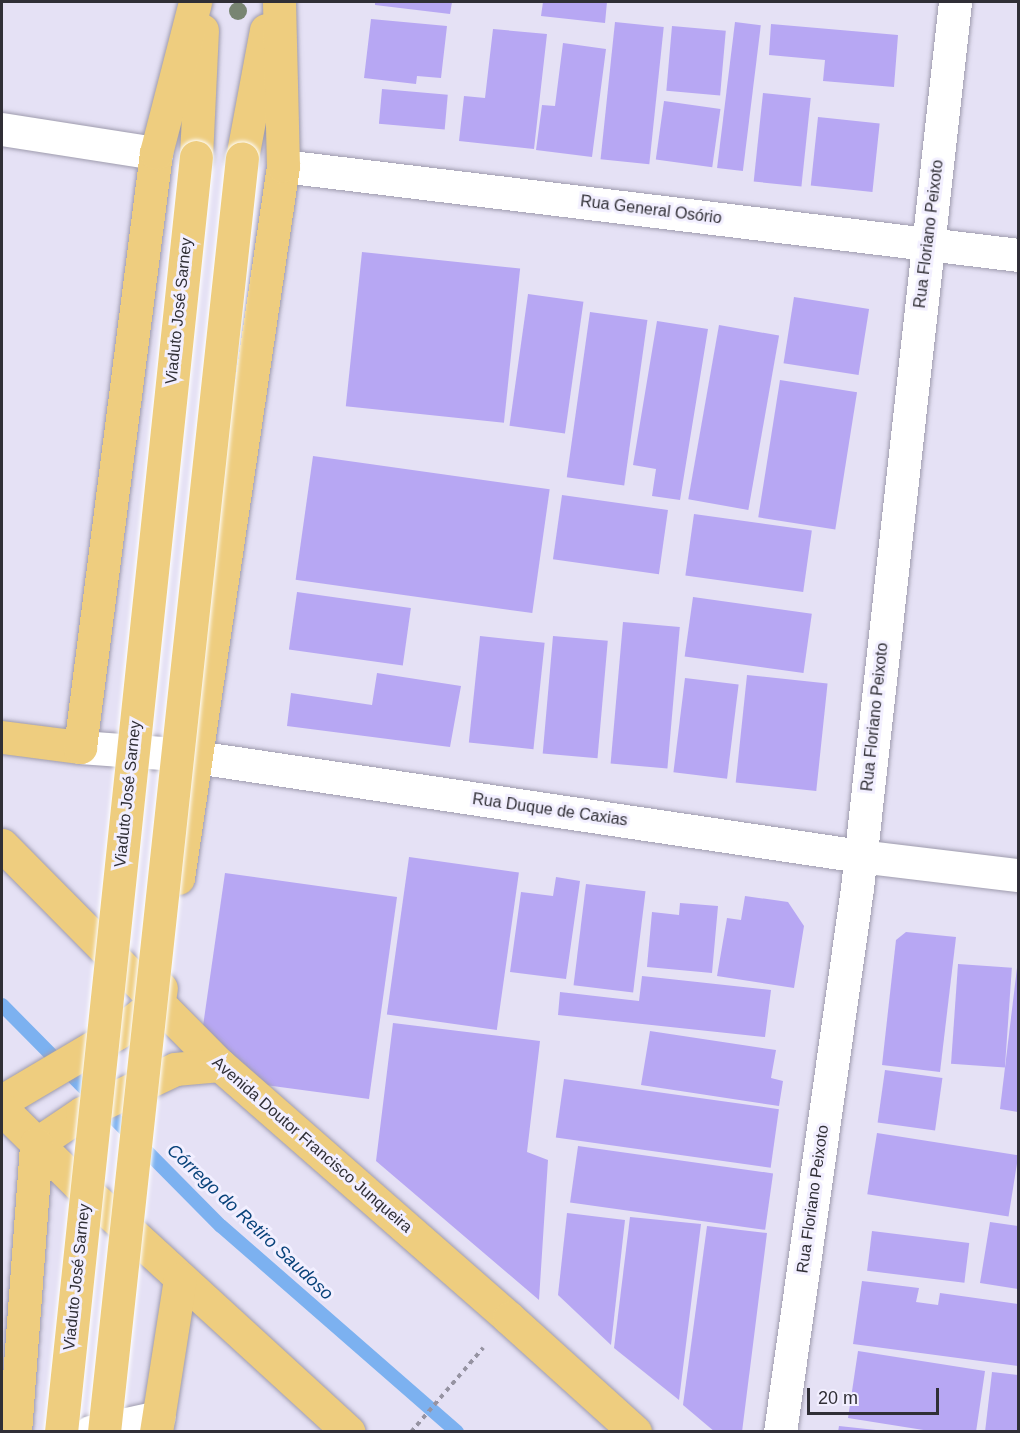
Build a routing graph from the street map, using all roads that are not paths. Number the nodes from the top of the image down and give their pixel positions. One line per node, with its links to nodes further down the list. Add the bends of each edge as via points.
1 (195, 2): 7 (main road)
2 (203, 2): 25 (main road, Viaduto José Sarney, bridge, via 196,157)
3 (271, 2): 27 (main road, bridge, via 242,158)
4 (279, 2): 8 (main road)
5 (955, 2): 9 (street, Rua Floriano Peixoto)
6 (2, 129): 7 (street)
7 (156, 153): 12 (main road)
8 (283, 166): 9 (street, Rua General Osório); 13 (main road)
9 (928, 244): 10 (street, Rua General Osório); 15 (street, Rua Floriano Peixoto)
10 (1018, 255)
11 (2, 737): 12 (main road)
12 (80, 747): 13 (street, Rua Duque de Caxias)
13 (198, 758): 15 (street, Rua Duque de Caxias); 17 (main road)
14 (2, 845): 17 (main road, Avenida Doutor Francisco Junqueira)
15 (860, 856): 16 (street, Rua Duque de Caxias); 30 (street, Rua Floriano Peixoto)
16 (1018, 875)
17 (159, 1000): 18 (main road, Avenida Doutor Francisco Junqueira); 19 (main road, via 117,1033)
18 (220, 1065): 21 (main road, bridge, via 175,1068 82,1113); 29 (main road, Avenida Doutor Francisco Junqueira)
19 (2, 1101)
20 (2, 1109): 21 (main road)
21 (36, 1144): 22 (main road); 24 (main road)
22 (180, 1279): 23 (main road); 28 (main road)
23 (157, 1424): 26 (street)
24 (15, 1431)
25 (61, 1431)
26 (90, 1431)
27 (104, 1431)
28 (349, 1431)
29 (635, 1431)
30 (780, 1431)

